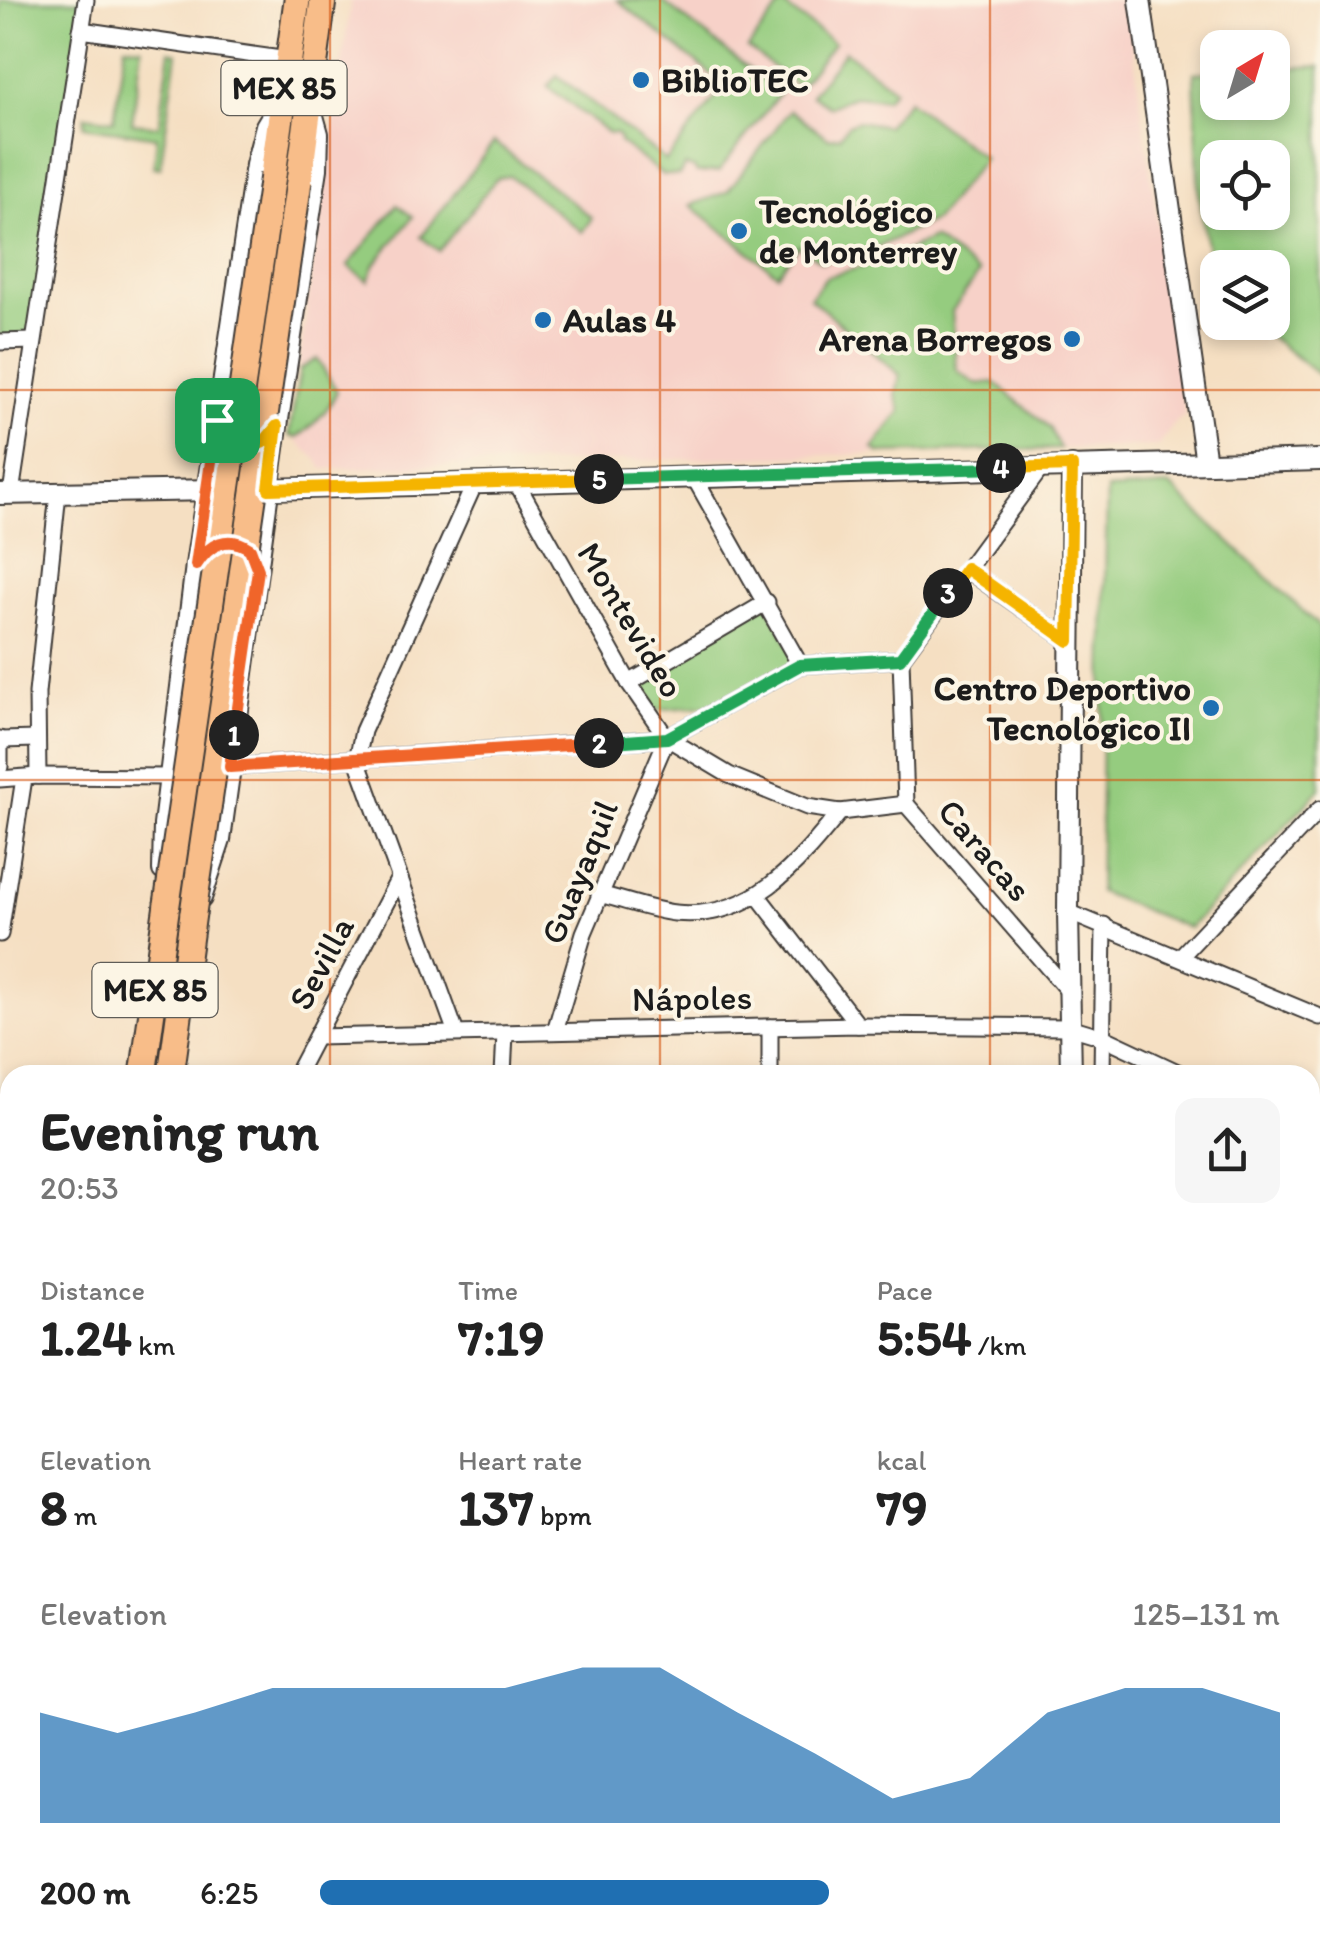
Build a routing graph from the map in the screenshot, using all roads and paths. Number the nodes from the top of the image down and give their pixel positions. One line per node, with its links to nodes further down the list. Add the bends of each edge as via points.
1 (86, 0): 6 (street)
2 (296, 0): 7 (highway, MEX 85)
3 (323, 0): 9 (highway, MEX 85)
4 (1140, 0): 15 (street)
5 (1150, 0): 15 (street)
6 (81, 30): 7 (street); 10 (street)
7 (288, 60): 8 (highway, MEX 85)
8 (283, 98): 12 (street, via 266,126 256,165); 49 (highway, MEX 85, bridge)
9 (309, 104): 13 (street, via 318,134 317,169); 51 (highway, MEX 85, bridge)
10 (33, 341): 11 (street); 24 (street)
11 (0, 342)
12 (217, 420): 13 (street, via 225,435 244,446 264,442); 22 (street)
13 (277, 426): 21 (street)
14 (1320, 460): 15 (street)
15 (1210, 463): 16 (street)
16 (1072, 466): 17 (street); 29 (street)
17 (1042, 467): 18 (street); 26 (street)
18 (694, 477): 19 (street); 28 (street)
19 (515, 480): 20 (street); 32 (street, Montevideo)
20 (475, 483): 21 (street); 36 (street, via 363,731)
21 (269, 489): 22 (street); 27 (street)
22 (208, 490): 23 (street); 25 (street)
23 (58, 493): 24 (street); 34 (street)
24 (5, 494)
25 (196, 565): 27 (street, via 212,546 236,542 250,549); 40 (street)
26 (966, 568): 29 (street); 30 (street)
27 (258, 570): 38 (street)
28 (767, 602): 31 (street); 32 (street)
29 (1069, 641): 50 (street)
30 (900, 659): 31 (street); 42 (street)
31 (800, 665): 33 (street)
32 (629, 682): 33 (street, Montevideo)
33 (667, 738): 36 (street); 44 (street, Caracas, via 762,790); 47 (street, Guayaquil)
34 (36, 739): 35 (street); 39 (street)
35 (1, 740): 37 (street)
36 (357, 760): 38 (street); 46 (street)
37 (0, 767)
38 (230, 767): 51 (street, via 216,860)
39 (31, 777): 40 (street); 41 (street); 53 (street)
40 (169, 777): 49 (street)
41 (0, 779)
42 (906, 804): 44 (street, Caracas); 55 (street, Caracas)
43 (1320, 808): 45 (street)
44 (840, 812): 48 (street)
45 (1313, 827): 54 (street)
46 (399, 878): 62 (street); 63 (street, Sevilla)
47 (599, 894): 48 (street, via 684,913); 60 (street, Guayaquil)
48 (758, 896): 57 (street)
49 (167, 906): 65 (highway, MEX 85)
50 (1068, 912): 52 (street); 55 (street)
51 (193, 916): 66 (highway, MEX 85)
52 (1104, 925): 54 (street); 64 (street)
53 (0, 934)
54 (1182, 956): 56 (street)
55 (1070, 993): 59 (street)
56 (1320, 1016)
57 (858, 1025): 58 (street, Nápoles); 59 (street, Nápoles)
58 (770, 1026): 60 (street, Nápoles); 69 (street)
59 (1070, 1027): 64 (street, Nápoles); 70 (street)
60 (555, 1031): 61 (street, Nápoles)
61 (505, 1032): 62 (street, Nápoles); 68 (street)
62 (456, 1033): 63 (street, Nápoles)
63 (316, 1037): 67 (street, Sevilla)
64 (1103, 1038): 71 (street); 72 (street, Nápoles)
65 (139, 1065)
66 (172, 1065)
67 (301, 1065)
68 (504, 1065)
69 (770, 1065)
70 (1071, 1065)
71 (1102, 1065)
72 (1162, 1065)

